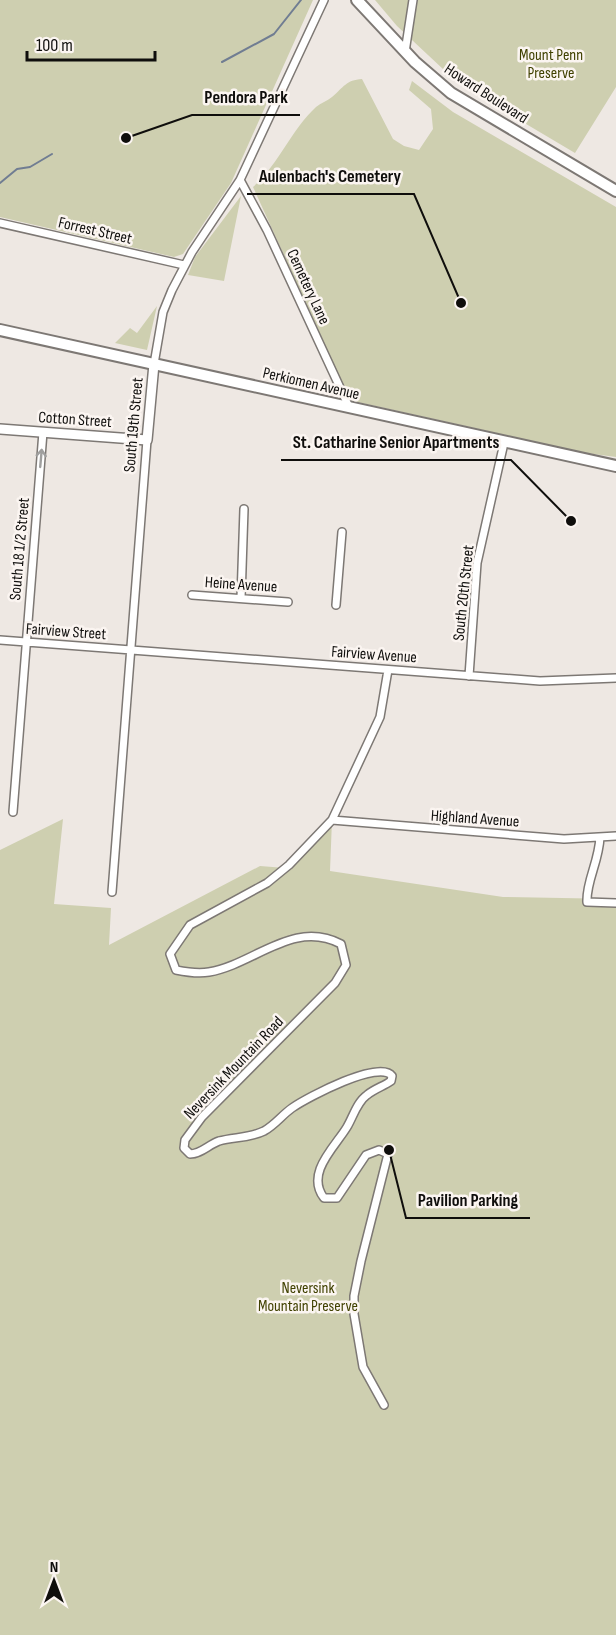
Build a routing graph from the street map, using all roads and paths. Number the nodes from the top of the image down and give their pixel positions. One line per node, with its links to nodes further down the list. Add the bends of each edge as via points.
1 (324, 0): 5 (street, South 19th Street)
2 (357, 0): 4 (main road, Howard Boulevard)
3 (413, 0): 4 (street)
4 (405, 52): 6 (main road, Howard Boulevard, via 451,93)
5 (240, 180): 8 (street, South 19th Street); 11 (street, Cemetery Lane)
6 (616, 191)
7 (0, 223): 8 (street, Forrest Street)
8 (184, 266): 10 (street, South 19th Street, via 163,312)
9 (0, 330): 10 (main road, Perkiomen Avenue)
10 (154, 364): 11 (main road, Perkiomen Avenue); 14 (street, South 19th Street)
11 (349, 408): 15 (main road, Perkiomen Avenue)
12 (0, 429): 13 (street, Cotton Street)
13 (44, 432): 14 (street, Cotton Street); 24 (street, South 18 1/2 Street, one-way to 13)
14 (147, 440): 25 (street, South 19th Street)
15 (504, 442): 16 (main road, Perkiomen Avenue); 27 (street, South 20th Street, via 477,563)
16 (616, 466)
17 (244, 509): 20 (street)
18 (342, 532): 22 (street)
19 (192, 595): 20 (street, Heine Avenue)
20 (241, 598): 21 (street, Heine Avenue)
21 (288, 602)
22 (336, 605)
23 (0, 640): 24 (street, Fairview Street)
24 (26, 642): 25 (street, Fairview Street); 29 (street, South 18 1/2 Street)
25 (130, 650): 26 (street, Fairview Avenue); 33 (street, South 19th Street)
26 (388, 670): 27 (street, Fairview Avenue); 30 (street, via 380,717)
27 (469, 676): 28 (street, Fairview Avenue, via 540,681)
28 (616, 678)
29 (13, 812)
30 (332, 820): 32 (street, Highland Avenue, via 564,839); 35 (street, Neversink Mountain Road, via 267,883 190,925 170,954 176,970 201,973 218,970 298,937 320,936 341,944 346,965 335,983 202,1117 184,1140 184,1148 197,1154 218,1142 251,1136 272,1126 281,1115 316,1092 373,1072 389,1071 391,1081 366,1095 359,1104 325,1155 319,1177 324,1198 337,1198 366,1155 379,1150 388,1154 354,1302 363,1366)
31 (616, 836): 32 (street, Highland Avenue)
32 (600, 837): 34 (street, via 587,902)
33 (112, 892)
34 (616, 903)
35 (384, 1405)

